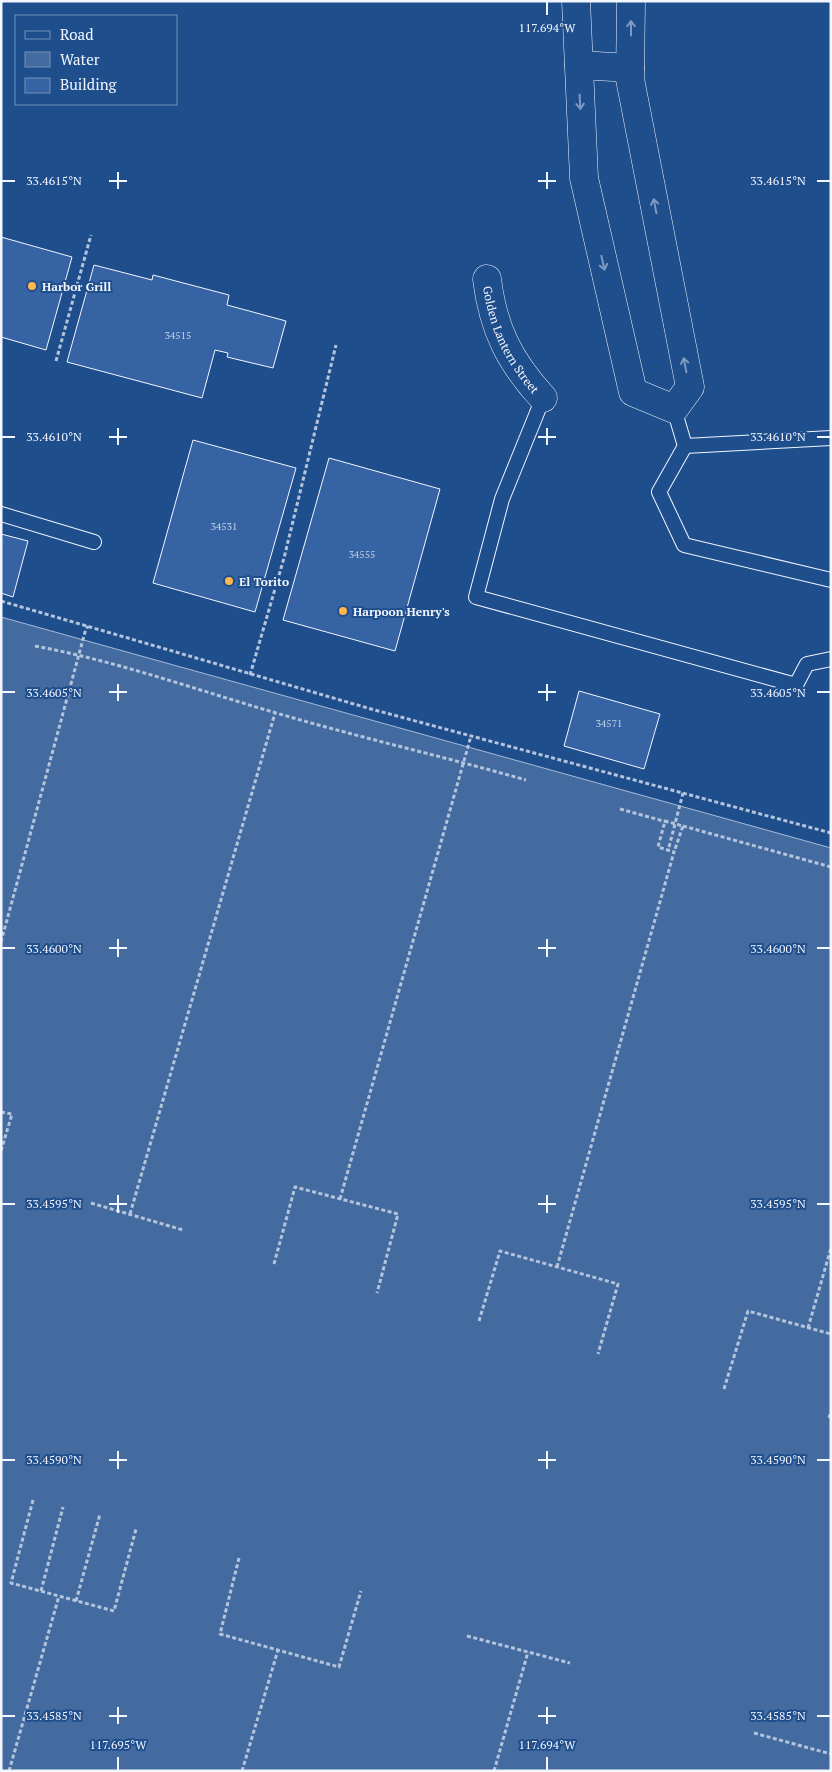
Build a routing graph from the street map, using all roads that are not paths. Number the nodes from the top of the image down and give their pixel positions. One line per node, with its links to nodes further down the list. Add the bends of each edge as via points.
1 (576, 1): 3 (street)
2 (631, 1): 4 (street, one-way to 2)
3 (578, 65): 4 (street); 7 (street, one-way to 7, via 584,178 633,392)
4 (630, 68): 7 (street, one-way to 4, via 690,387)
5 (487, 279): 6 (street, Golden Lantern Street, via 489,298 502,340 524,377)
6 (542, 398): 13 (lane, via 502,499 476,597 796,685 807,664)
7 (674, 409): 9 (lane)
8 (831, 438): 9 (lane)
9 (685, 446): 12 (lane, via 659,492 684,544)
10 (1, 514): 11 (lane)
11 (94, 542)
12 (831, 580)
13 (831, 659)

